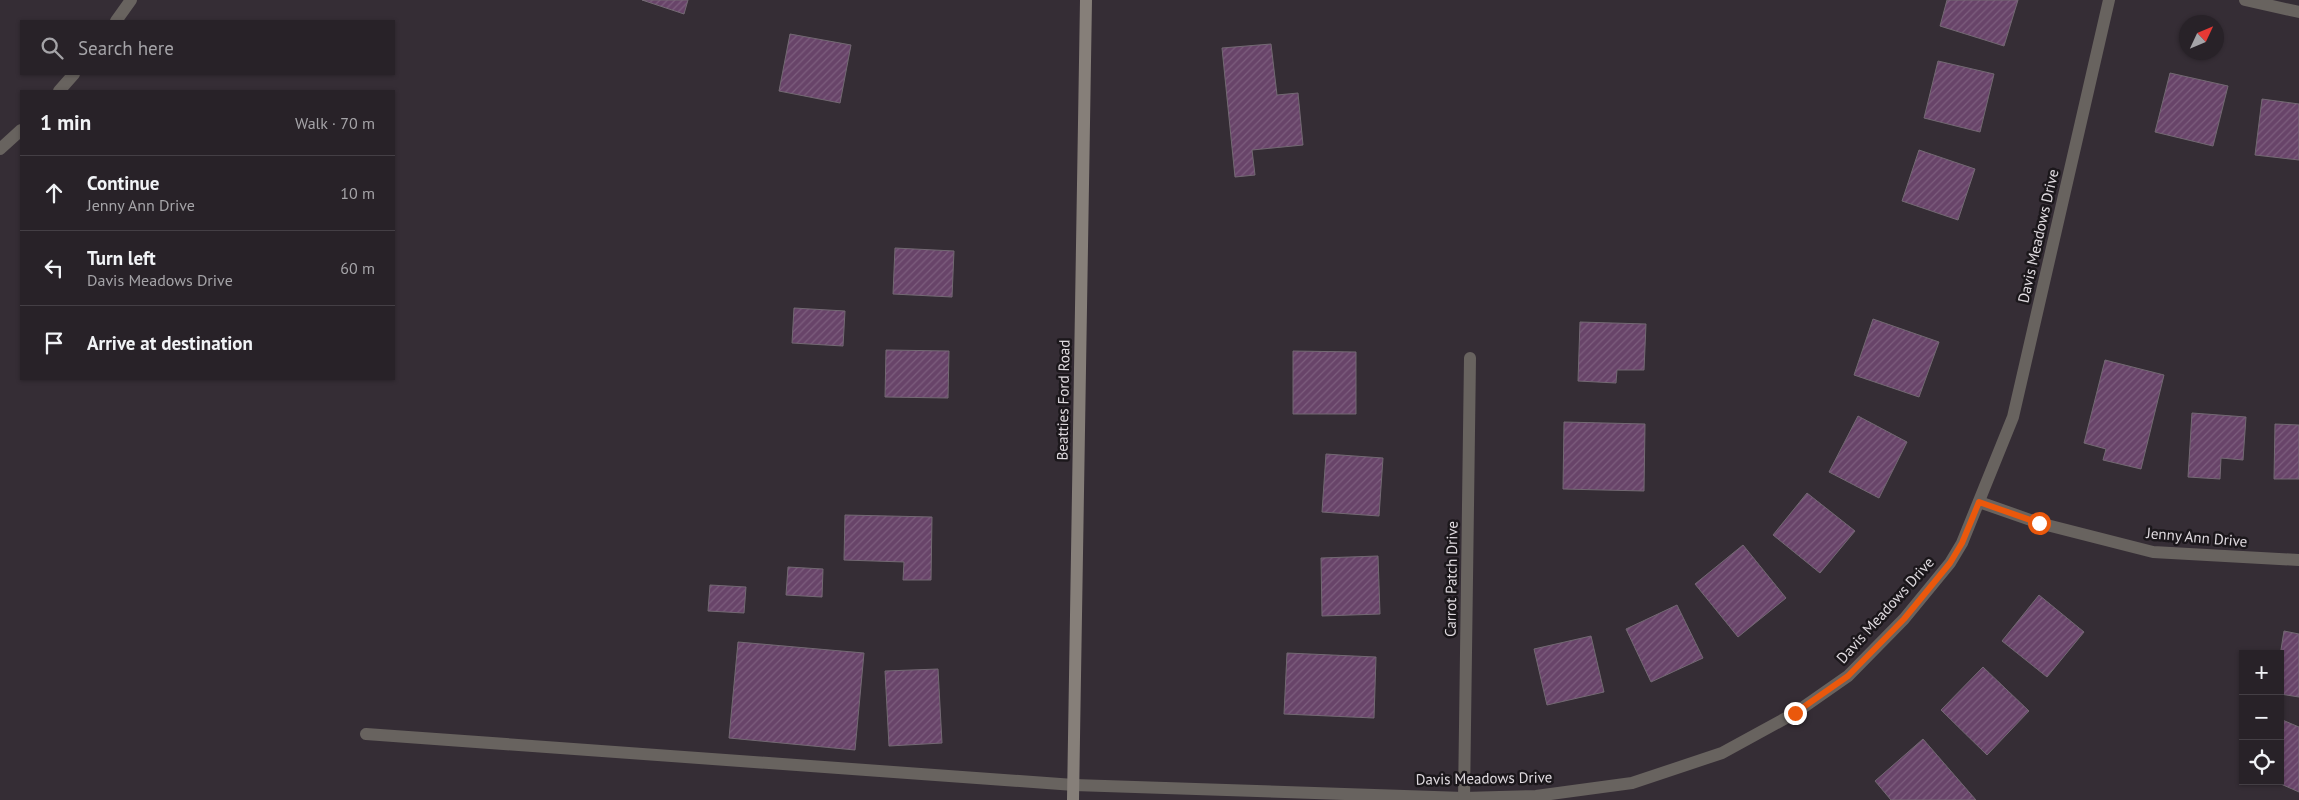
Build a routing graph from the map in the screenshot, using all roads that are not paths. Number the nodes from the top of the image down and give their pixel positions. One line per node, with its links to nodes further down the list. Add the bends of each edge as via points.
1 (131, 0): 6 (street)
2 (1086, 0): 15 (main road, Beatties Ford Road)
3 (2109, 0): 12 (street, Davis Meadows Drive, via 2014,417)
4 (2245, 0): 5 (street)
5 (2299, 12)
6 (117, 20)
7 (73, 75): 8 (street)
8 (60, 90)
9 (20, 131): 10 (street)
10 (0, 149)
11 (1470, 358): 16 (street, Carrot Patch Drive)
12 (1979, 502): 13 (street, Jenny Ann Drive, via 2039,523 2154,552); 16 (street, Davis Meadows Drive, via 1950,563 1904,619 1848,676 1795,713 1722,753 1632,783 1536,796)
13 (2299, 560)
14 (366, 734): 15 (street, Davis Meadows Drive)
15 (1074, 785): 16 (street, Davis Meadows Drive); 17 (main road, Beatties Ford Road)
16 (1464, 799)
17 (1073, 800)

